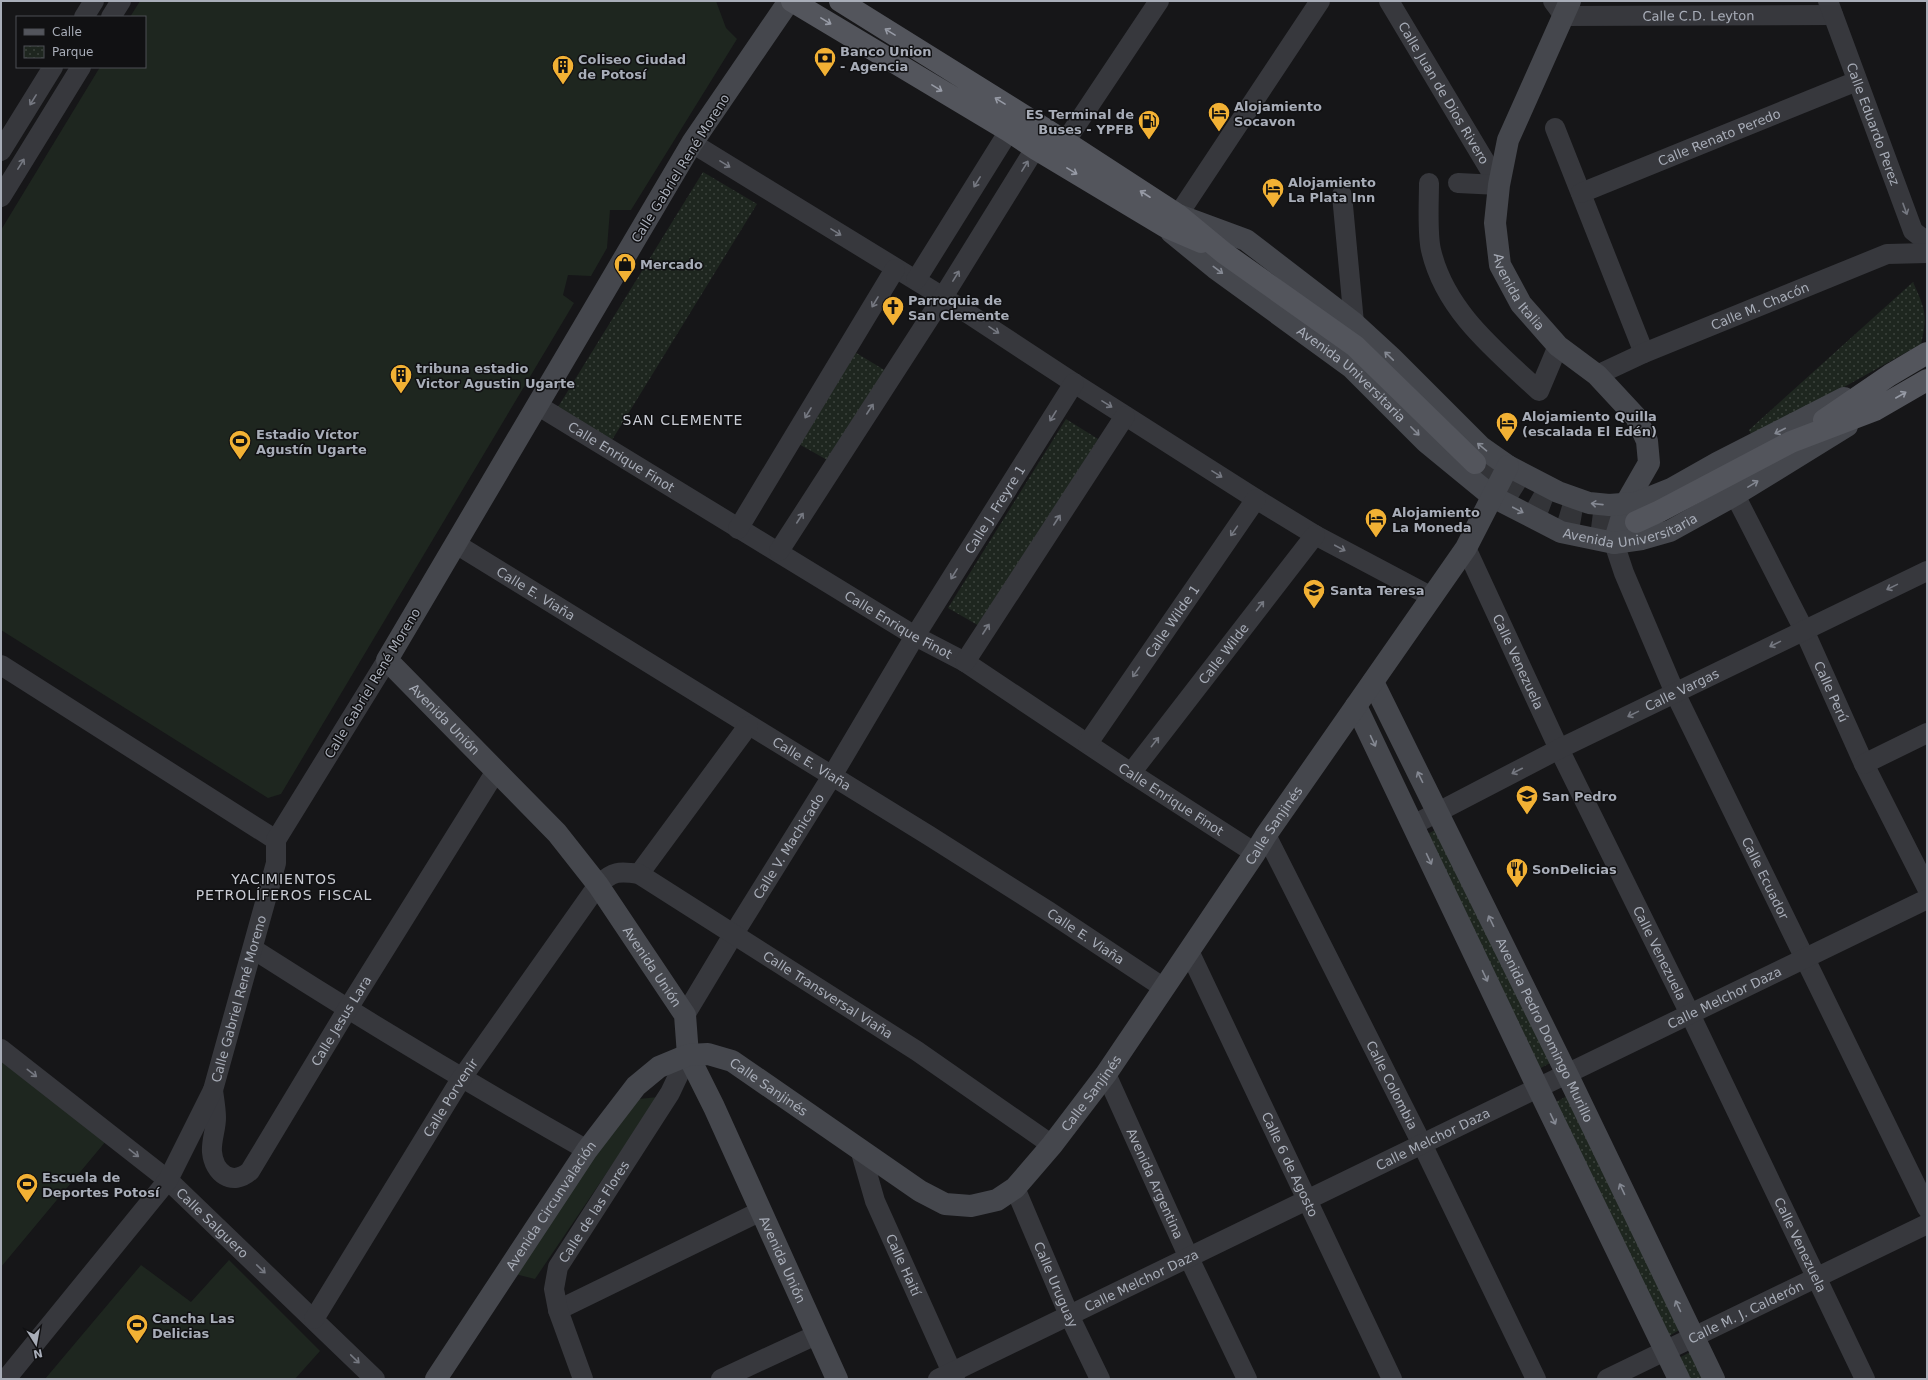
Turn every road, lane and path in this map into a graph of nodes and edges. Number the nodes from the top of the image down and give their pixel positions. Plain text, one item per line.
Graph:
1 (94, 1) edge
2 (121, 1) edge
3 (791, 1) edge
4 (803, 1) edge
5 (840, 1) edge
6 (1159, 1) edge
7 (1320, 1) edge
8 (1389, 1) edge
9 (1562, 6) edge
10 (1830, 8) edge
11 (85, 16) edge
12 (112, 16) edge
13 (52, 68) edge
14 (80, 68) edge
15 (1858, 81) junction
16 (1015, 122) junction
17 (1555, 128) dead end
18 (1047, 130) junction
19 (1066, 142) junction
20 (692, 144) junction
21 (1, 151) edge
22 (1044, 154) junction
23 (1429, 183) dead end
24 (1458, 183) dead end
25 (1499, 185) junction
26 (1581, 193) junction
27 (1342, 195) dead end
28 (1, 197) edge
29 (1172, 221) junction
30 (1927, 242) edge
31 (1927, 253) edge
32 (895, 269) junction
33 (916, 280) junction
34 (943, 297) junction
35 (1354, 323) junction
36 (1558, 346) junction
37 (1644, 353) junction
38 (1927, 353) edge
39 (1596, 375) junction
40 (1890, 375) junction
41 (1927, 380) edge
42 (1074, 384) junction
43 (537, 405) junction
44 (1875, 410) junction
45 (1125, 416) junction
46 (1791, 442) junction
47 (1649, 462) junction
48 (1475, 463) tunnel mouth
49 (1508, 466) junction
50 (1671, 489) junction
51 (1735, 495) junction
52 (1493, 497) junction
53 (1256, 499) junction
54 (1631, 513) junction
55 (738, 529) junction
56 (1315, 535) junction
57 (1614, 543) junction
58 (456, 544) junction
59 (1466, 548) junction
60 (778, 551) junction
61 (1927, 571) edge
62 (1432, 597) junction
63 (1804, 630) junction
64 (915, 636) junction
65 (387, 660) junction
66 (965, 662) junction
67 (1, 665) edge
68 (1373, 682) junction
69 (1675, 693) junction
70 (1356, 706) junction
71 (748, 726) junction
72 (1927, 734) edge
73 (1088, 743) junction
74 (1559, 749) junction
75 (1864, 764) junction
76 (496, 771) junction
77 (1131, 773) junction
78 (832, 776) junction
79 (1437, 812) junction
80 (1413, 825) junction
81 (276, 840) junction
82 (1260, 844) junction
83 (639, 874) junction
84 (598, 885) junction
85 (1927, 888) edge
86 (1927, 899) edge
87 (733, 935) junction
88 (253, 949) junction
89 (1189, 951) junction
90 (1804, 959) junction
91 (1164, 988) junction
92 (347, 1010) junction
93 (1690, 1014) junction
94 (685, 1015) junction
95 (1, 1049) edge
96 (688, 1055) junction
97 (1106, 1074) junction
98 (1567, 1074) junction
99 (461, 1079) junction
100 (1538, 1088) junction
101 (214, 1090) junction
102 (1422, 1144) junction
103 (1052, 1145) junction
104 (860, 1149) junction
105 (587, 1150) junction
106 (168, 1180) junction
107 (1015, 1188) junction
108 (1307, 1200) junction
109 (1927, 1208) edge
110 (761, 1211) junction
111 (1927, 1224) edge
112 (1189, 1258) junction
113 (1816, 1278) junction
114 (558, 1310) junction
115 (1069, 1315) junction
116 (314, 1319) junction
117 (816, 1335) junction
118 (1693, 1338) junction
119 (1666, 1351) junction
120 (948, 1377) edge
121 (6, 1379) edge
122 (376, 1379) edge
123 (436, 1379) edge
124 (583, 1379) edge
125 (721, 1379) edge
126 (837, 1379) edge
127 (1100, 1379) edge
128 (1247, 1379) edge
129 (1392, 1379) edge
130 (1536, 1379) edge
131 (1607, 1379) edge
132 (1680, 1379) edge
133 (1714, 1379) edge
134 (1865, 1379) edge

1 - 11 street
2 - 12 street
3 - 4 main road
3 -> 16 main road, Avenida Universitaria
3 - 20 main road, Calle Gabriel René Moreno
16 -> 5 main road, Avenida Universitaria
6 - 19 street
7 - 29 street
8 - 25 street, Calle Juan de Dios Rivero
9 - 10 street, Calle C.D. Leyton
9 - 25 main road, Avenida Italia
10 - 15 street, Calle Eduardo Perez
13 -> 21 street
28 -> 14 street
15 - 26 street, Calle Renato Peredo
15 -> 30 street, Calle Eduardo Perez
16 - 18 main road, Avenida Universitaria
16 - 22 main road, Avenida Universitaria
16 -> 33 street
17 - 26 street
18 - 19 main road, Avenida Universitaria
18 - 22 street
19 - 22 street
29 -> 19 main road, Avenida Universitaria
20 -> 32 street
20 - 43 main road, Calle Gabriel René Moreno
22 -> 29 main road, Avenida Universitaria
34 -> 22 street
23 - 36 street
24 - 25 street
25 - 36 main road, Avenida Italia
26 - 37 street
27 - 35 street
29 - 35 main road, Avenida Universitaria
29 - 48 main road
29 -> 52 main road, Avenida Universitaria
31 - 37 street, Calle M. Chacón
32 - 33 street
32 -> 55 street
33 - 34 street
34 -> 42 street
60 -> 34 street
49 -> 35 main road, Avenida Universitaria
36 - 39 main road, Avenida Italia
37 - 39 street, Calle M. Chacón
38 - 40 main road, Avenida Universitaria
39 - 47 main road, Avenida Italia
40 - 46 main road
40 -> 50 main road, Avenida Universitaria
44 -> 41 main road, Avenida Universitaria
42 -> 45 street
42 -> 64 street, Calle J. Freyre 1
43 - 55 street, Calle Enrique Finot
43 - 58 main road, Calle Gabriel René Moreno
44 - 46 main road
51 -> 44 main road, Avenida Universitaria
45 -> 53 street
66 -> 45 street
46 - 54 main road
47 - 50 main road, Avenida Italia
47 - 54 main road
49 - 52 main road
54 -> 49 main road, Avenida Universitaria
50 - 54 main road, Avenida Universitaria
51 - 57 main road, Avenida Universitaria
51 - 63 street, Calle Perú
52 -> 57 main road, Avenida Universitaria
52 - 59 main road
53 - 56 street
53 -> 73 street, Calle Wilde 1
54 - 57 main road
55 - 60 street, Calle Enrique Finot
56 -> 62 street
77 -> 56 street, Calle Wilde
57 - 69 street, Calle Ecuador
58 - 65 main road, Calle Gabriel René Moreno
58 - 71 street, Calle E. Viaña
59 - 62 main road
59 - 74 street, Calle Venezuela
60 - 64 street, Calle Enrique Finot
61 -> 63 street, Calle Vargas
62 - 68 main road
63 -> 69 street, Calle Vargas
63 - 75 street, Calle Perú
64 - 66 street, Calle Enrique Finot
64 - 78 street, Calle V. Machicado
65 - 76 main road, Avenida Unión
65 - 81 street, Calle Gabriel René Moreno
66 - 73 street, Calle Enrique Finot
67 - 81 street
68 - 70 main road, Calle Sanjinés
79 -> 68 main road, Avenida Pedro Domingo Murillo
69 -> 74 street, Calle Vargas
69 - 90 street, Calle Ecuador
70 -> 80 main road
70 - 82 main road, Calle Sanjinés
71 - 78 street, Calle E. Viaña
71 - 83 street
72 - 75 street
73 - 77 street, Calle Enrique Finot
74 -> 79 street, Calle Vargas
74 - 93 street, Calle Venezuela
75 - 85 street, Calle Perú
76 - 84 main road, Avenida Unión
76 - 92 street, Calle Jesus Lara
77 - 82 street, Calle Enrique Finot
78 - 87 street, Calle V. Machicado
78 - 91 street, Calle E. Viaña
79 - 80 street, Calle Vargas
98 -> 79 main road, Avenida Pedro Domingo Murillo
80 -> 100 main road
81 - 88 street, Calle Gabriel René Moreno
82 - 89 main road, Calle Sanjinés
82 - 102 street, Calle Colombia
83 - 84 street, Calle Transversal Viaña
83 - 87 street, Calle Transversal Viaña
84 - 94 main road, Avenida Unión
84 - 99 street, Calle Porvenir
86 - 90 street, Calle Melchor Daza
87 - 94 street, Calle V. Machicado
87 - 103 street, Calle Transversal Viaña
88 - 92 street
88 - 101 street, Calle Gabriel René Moreno
89 - 91 main road, Calle Sanjinés
89 - 108 street, Calle 6 de Agosto
90 - 93 street, Calle Melchor Daza
90 - 109 street, Calle Ecuador
91 - 97 main road, Calle Sanjinés
92 - 99 street
92 - 101 street, Calle Jesus Lara
93 - 98 street, Calle Melchor Daza
93 - 113 street, Calle Venezuela
94 - 96 main road, Avenida Unión
95 -> 106 street, Calle Salguero
96 - 104 main road, Calle Sanjinés
96 - 105 main road, Avenida Circunvalación
96 - 110 main road, Avenida Unión
96 - 114 street, Calle de las Flores
97 - 103 main road, Calle Sanjinés
97 - 112 street, Avenida Argentina
98 - 100 street, Calle Melchor Daza
118 -> 98 main road, Avenida Pedro Domingo Murillo
99 - 105 street
99 - 116 street, Calle Porvenir
100 - 102 street, Calle Melchor Daza
100 -> 119 main road
101 - 106 street, Calle Gabriel René Moreno
102 - 108 street, Calle Melchor Daza
102 - 130 street, Calle Colombia
103 - 107 main road, Calle Sanjinés
104 - 107 main road, Calle Sanjinés
104 - 120 street, Calle Haití
105 - 123 main road, Avenida Circunvalación
106 -> 116 street, Calle Salguero
106 - 121 street, Calle Gabriel René Moreno
107 - 115 street, Calle Uruguay
108 - 112 street, Calle Melchor Daza
108 - 129 street, Calle 6 de Agosto
110 - 114 street
110 - 117 main road, Avenida Unión
111 - 113 street, Calle M. J. Calderón
112 - 115 street, Calle Melchor Daza
112 - 128 street, Avenida Argentina
113 - 118 street, Calle M. J. Calderón
113 - 134 street, Calle Venezuela
114 - 124 street, Calle de las Flores
115 - 120 street, Calle Melchor Daza
115 - 127 street, Calle Uruguay
116 -> 122 street, Calle Salguero
117 - 125 street
117 - 126 main road, Avenida Unión
118 - 119 street, Calle M. J. Calderón
118 - 133 main road, Avenida Pedro Domingo Murillo
119 - 131 street, Calle M. J. Calderón
119 - 132 main road

